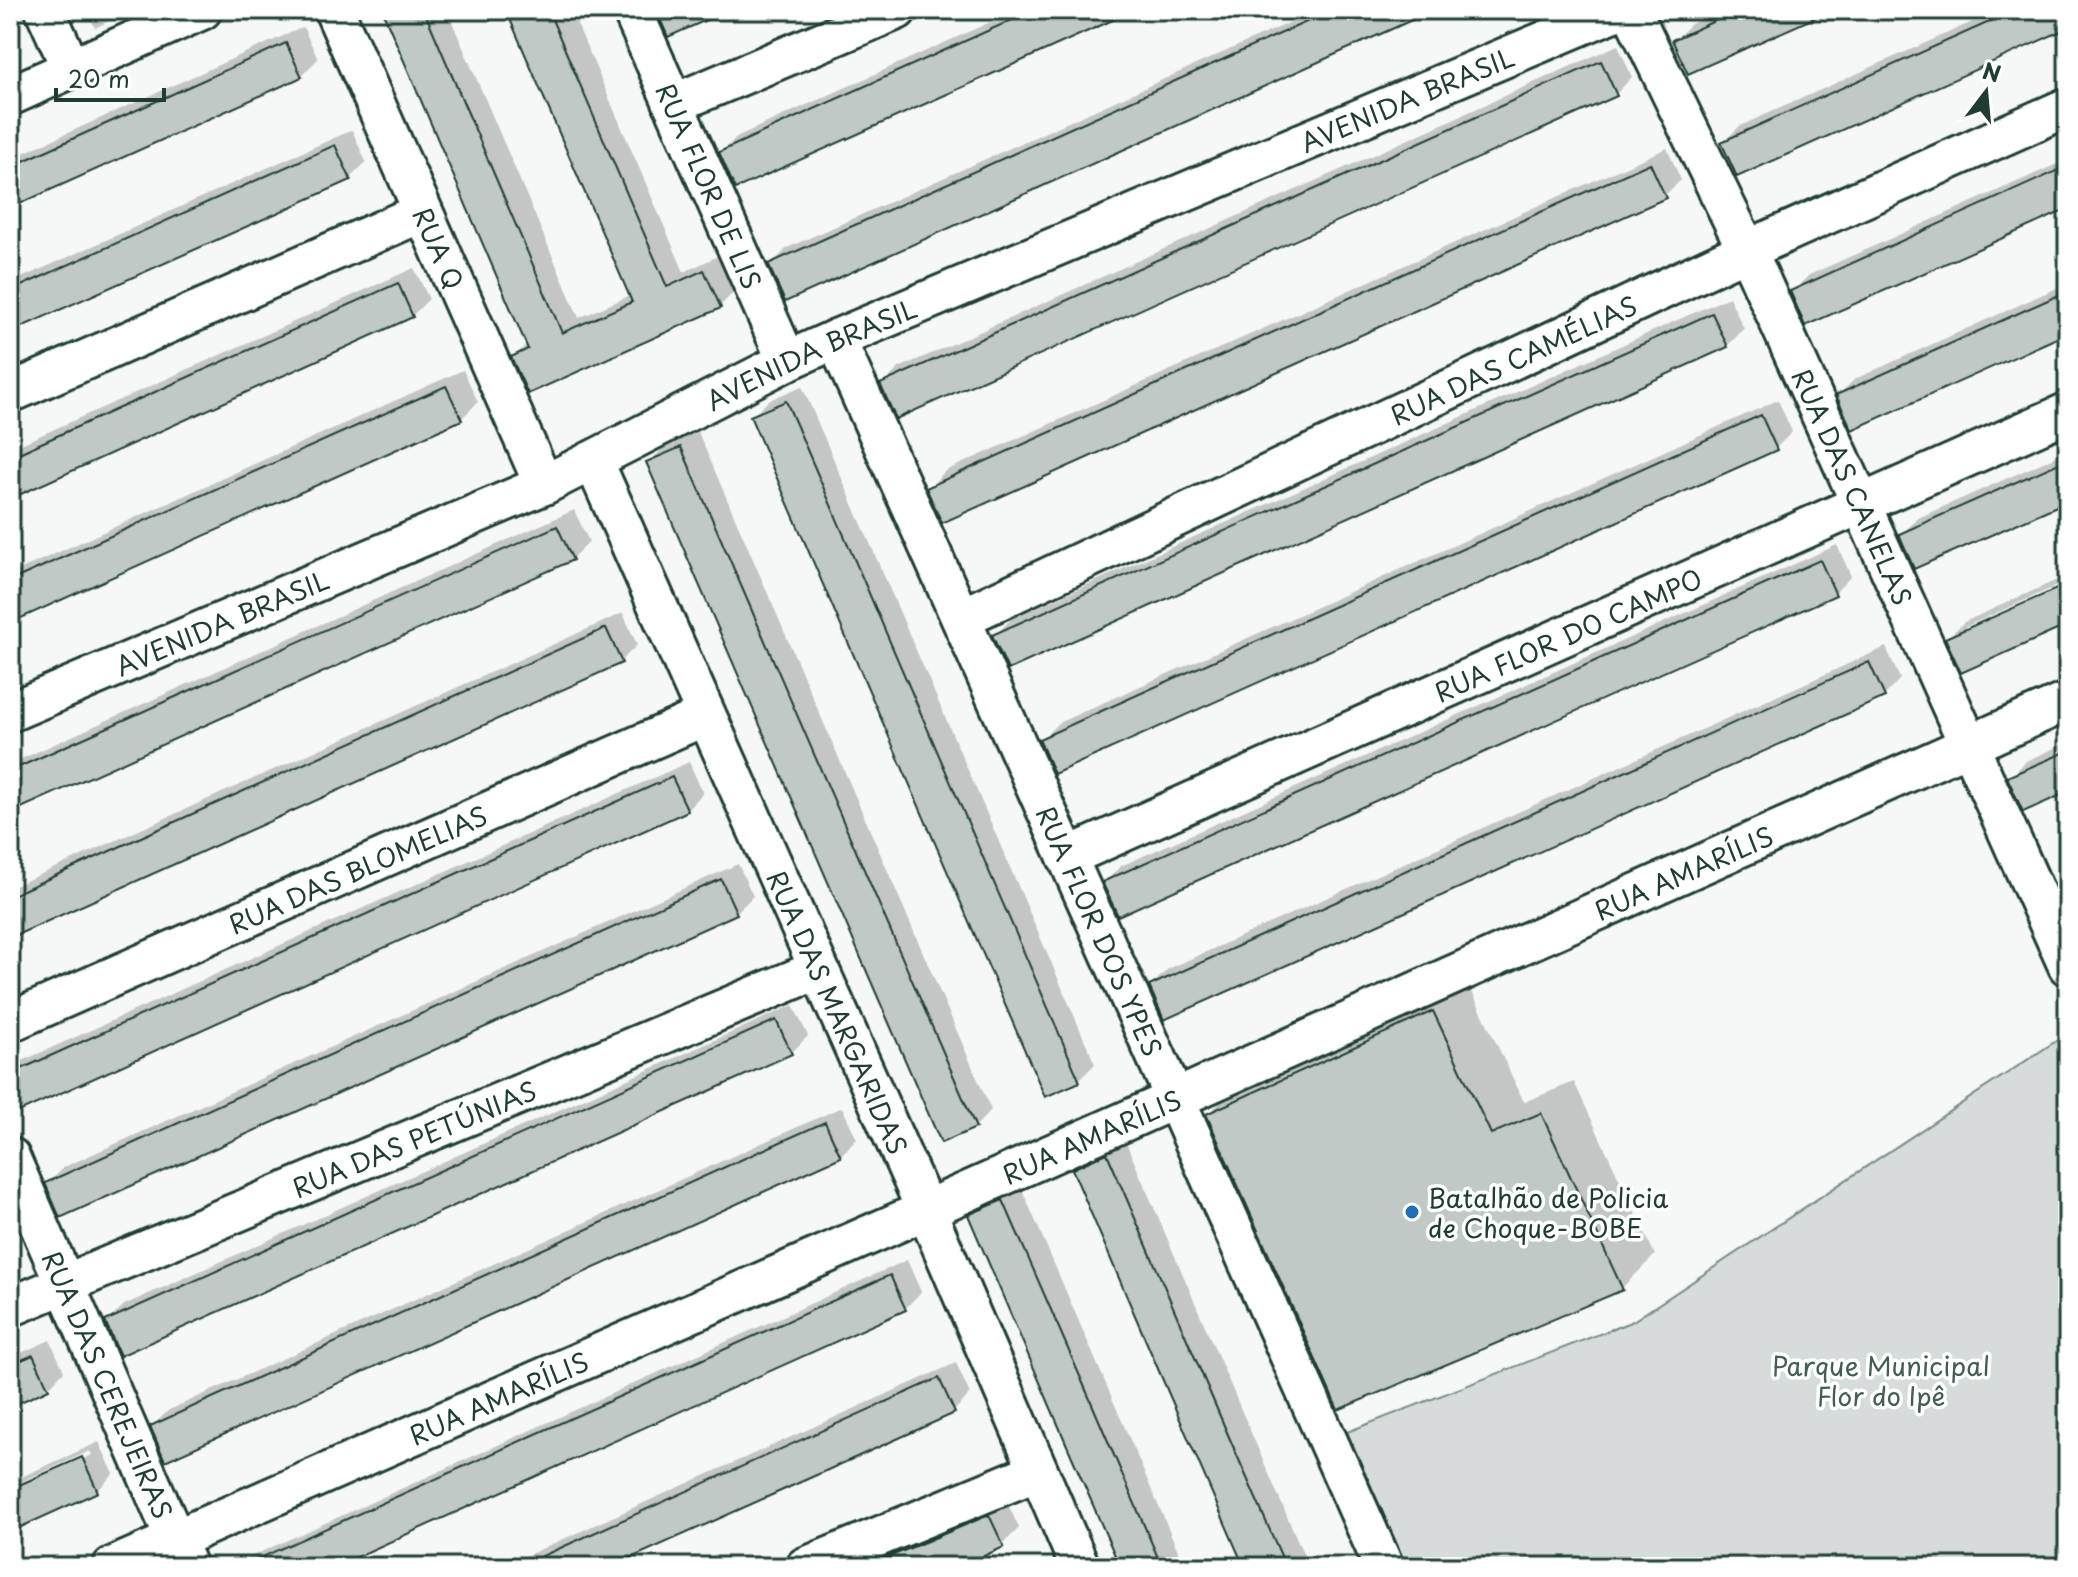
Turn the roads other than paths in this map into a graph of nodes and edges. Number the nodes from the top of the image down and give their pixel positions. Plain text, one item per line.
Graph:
1 (45, 10) edge
2 (202, 10) edge
3 (334, 10) edge
4 (632, 10) edge
5 (897, 10) edge
6 (1618, 10) edge
7 (1631, 10) edge
8 (71, 68) junction
9 (10, 96) edge
10 (673, 104) junction
11 (2068, 107) edge
12 (423, 212) junction
13 (1747, 250) junction
14 (836, 339) junction
15 (787, 361) junction
16 (10, 393) edge
17 (2068, 412) edge
18 (593, 460) junction
19 (544, 485) junction
20 (1861, 505) junction
21 (961, 618) junction
22 (2068, 701) edge
23 (10, 712) edge
24 (705, 716) junction
25 (1969, 746) junction
26 (1067, 857) junction
27 (2068, 966) edge
28 (817, 970) junction
29 (10, 1022) edge
30 (1175, 1098) junction
31 (10, 1157) edge
32 (926, 1210) junction
33 (66, 1282) junction
34 (10, 1307) edge
35 (1038, 1471) junction
36 (181, 1554) edge
37 (112, 1567) edge
38 (805, 1567) edge
39 (1080, 1567) edge
40 (1384, 1567) edge

1 - 8 street
2 - 8 street
3 - 12 street, RUA Q
4 - 10 street, RUA FLOR DE LIS
5 - 10 street
6 - 14 street, AVENIDA BRASIL
7 - 13 street, RUA DAS CANELAS
8 - 9 street
10 - 15 street, RUA FLOR DE LIS
11 - 13 street, RUA DAS CAMÉLIAS
12 - 16 street
12 - 19 street, RUA Q
13 - 20 street, RUA DAS CANELAS
13 - 21 street, RUA DAS CAMÉLIAS
14 - 15 street, AVENIDA BRASIL
14 - 21 street, RUA FLOR DOS YPES
15 - 18 street, AVENIDA BRASIL
17 - 20 street, RUA FLOR DO CAMPO
18 - 19 street, AVENIDA BRASIL
18 - 24 street, RUA DAS MARGARIDAS
19 - 23 street, AVENIDA BRASIL
20 - 25 street, RUA DAS CANELAS
20 - 26 street, RUA FLOR DO CAMPO
21 - 26 street, RUA FLOR DOS YPES
22 - 25 street, RUA AMARÍLIS
24 - 28 street, RUA DAS MARGARIDAS
24 - 29 street, RUA DAS BLOMELIAS
25 - 27 street, RUA DAS CANELAS
25 - 30 street, RUA AMARÍLIS
26 - 30 street, RUA FLOR DOS YPES
28 - 32 street, RUA DAS MARGARIDAS
28 - 33 street, RUA DAS PETÚNIAS
30 - 32 street, RUA AMARÍLIS
30 - 40 street, RUA FLOR DOS YPES
31 - 33 street, RUA DAS CEREJEIRAS
32 - 35 street, RUA DAS MARGARIDAS
32 - 36 street, RUA AMARÍLIS
33 - 34 street, RUA DAS PETÚNIAS
33 - 36 street, RUA DAS CEREJEIRAS
35 - 38 street
35 - 39 street, RUA DAS MARGARIDAS
36 - 37 street, RUA AMARÍLIS

